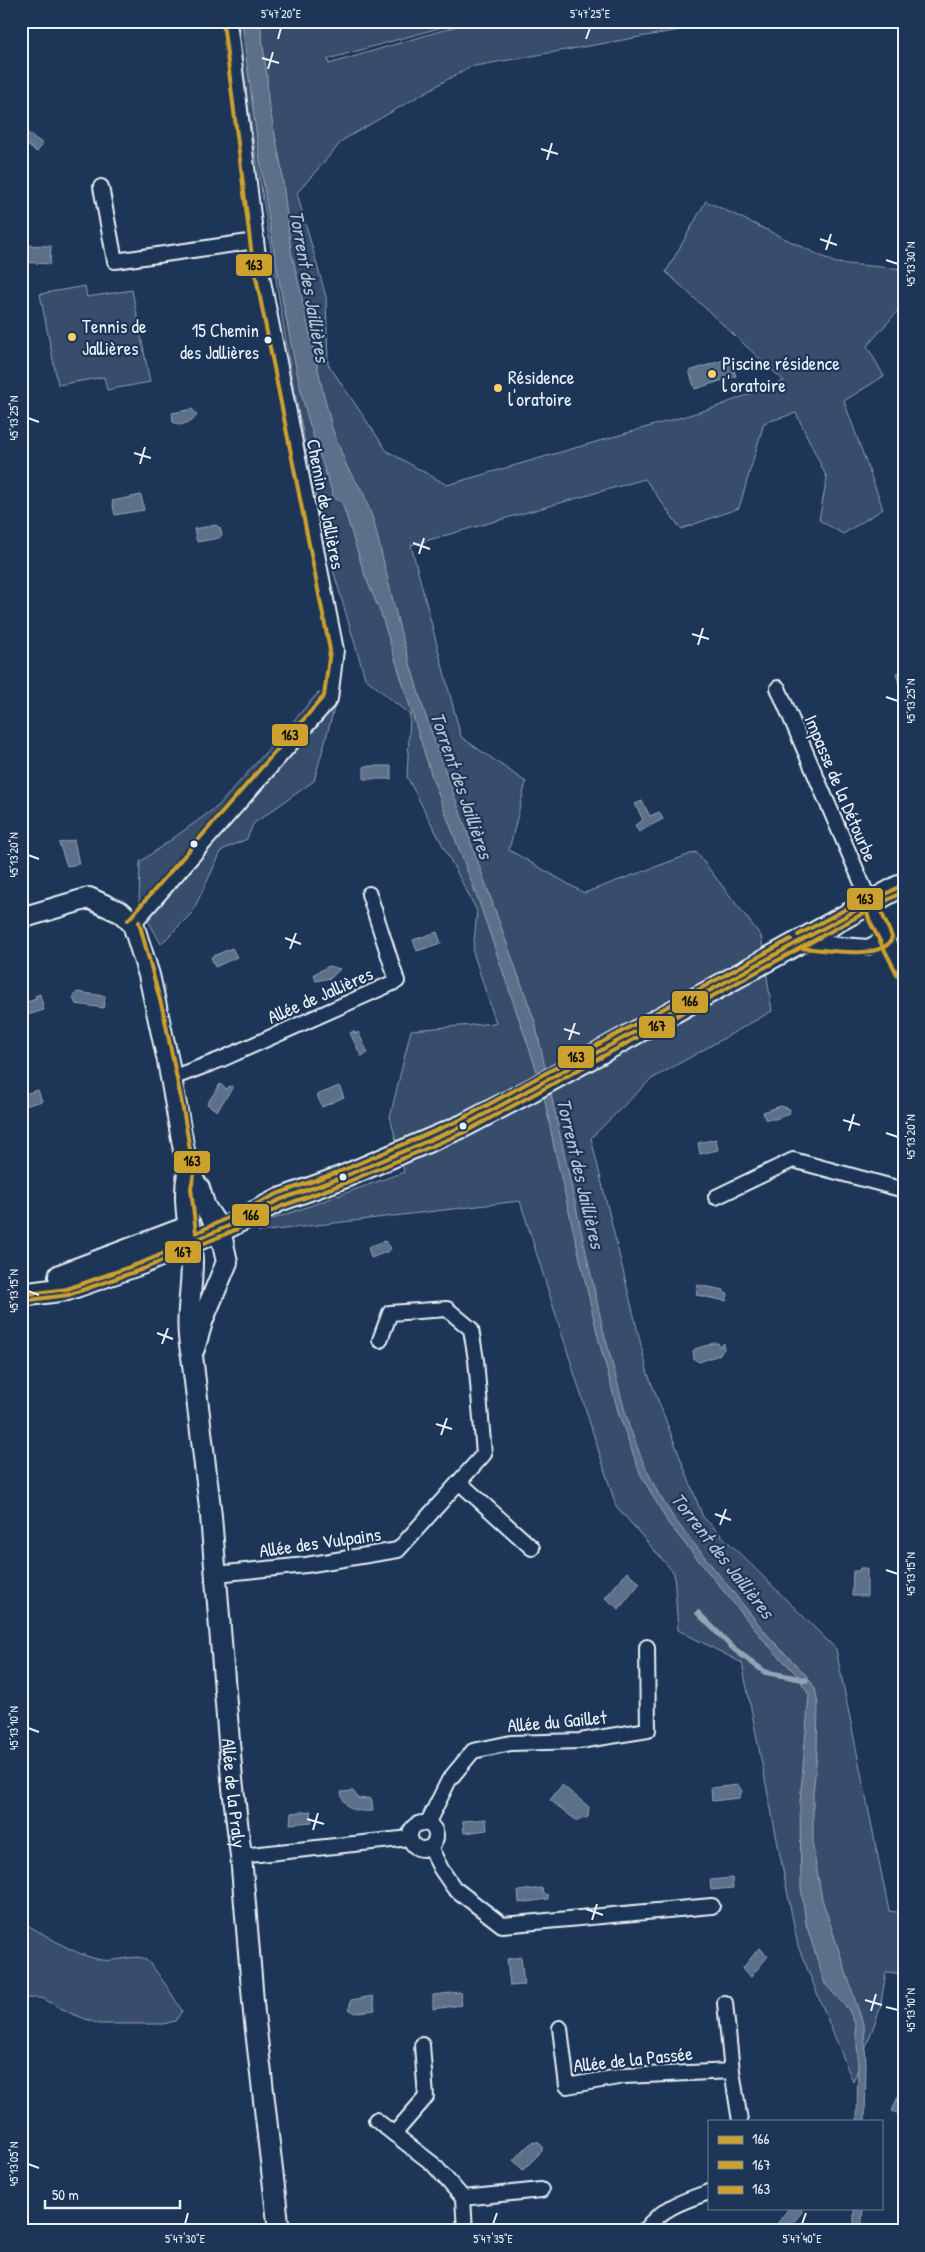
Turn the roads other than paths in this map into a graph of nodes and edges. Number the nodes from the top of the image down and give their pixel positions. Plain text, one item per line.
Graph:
1 (229, 21) edge
2 (101, 187) dead end
3 (256, 241) junction
4 (778, 688) dead end
5 (904, 884) edge
6 (368, 894) dead end
7 (870, 902) junction
8 (21, 918) edge
9 (133, 924) junction
10 (886, 938) junction
11 (797, 941) junction
12 (904, 973) edge
13 (172, 1078) junction
14 (188, 1174) junction
15 (904, 1190) edge
16 (716, 1197) dead end
17 (216, 1224) junction
18 (190, 1235) junction
19 (190, 1288) junction
20 (216, 1289) junction
21 (21, 1294) edge
22 (380, 1340) dead end
23 (192, 1356) junction
24 (459, 1482) junction
25 (532, 1548) dead end
26 (216, 1574) junction
27 (647, 1647) dead end
28 (427, 1824) junction
29 (410, 1838) junction
30 (430, 1847) junction
31 (241, 1856) junction
32 (712, 1906) dead end
33 (724, 2003) dead end
34 (560, 2028) dead end
35 (422, 2044) dead end
36 (732, 2071) junction
37 (376, 2120) dead end
38 (740, 2120) edge
39 (394, 2134) junction
40 (542, 2190) dead end
41 (708, 2192) edge
42 (464, 2198) junction
43 (279, 2231) edge
44 (464, 2231) edge
45 (644, 2231) edge

1 - 3 street, Chemin de Jallières
2 - 3 street
3 - 9 street, Chemin de Jallières
4 - 7 street, Impasse de la Détourbe
5 - 7 main road
6 - 13 street, Allée de Jallières
7 - 10 street, Impasse de la Détourbe
7 - 11 main road
8 - 9 street
9 - 13 street
10 - 11 street
10 - 12 street, Impasse de la Détourbe
11 - 17 main road
13 - 14 street
14 - 17 street, Allée de la Praly
14 - 18 street, Allée de la Praly
15 - 16 street
17 - 18 main road
17 - 20 street, Allée de la Praly
18 - 19 street, Allée de la Praly
18 - 21 main road
19 - 20 street
19 - 23 street, Allée de la Praly
20 - 23 street, Allée de la Praly
22 - 24 street, Allée des Vulpains
23 - 26 street, Allée de la Praly
24 - 25 street
24 - 26 street, Allée des Vulpains
26 - 31 street, Allée de la Praly
27 - 28 street, Allée du Gaillet
28 - 29 street, Allée du Gaillet
28 - 30 street
29 - 30 street
29 - 31 street
30 - 32 street
31 - 43 street, Allée de la Praly
33 - 36 street
34 - 36 street, Allée de la Passée
35 - 39 street
36 - 38 street
37 - 39 street
39 - 42 street
40 - 42 street
41 - 45 street
42 - 44 street

